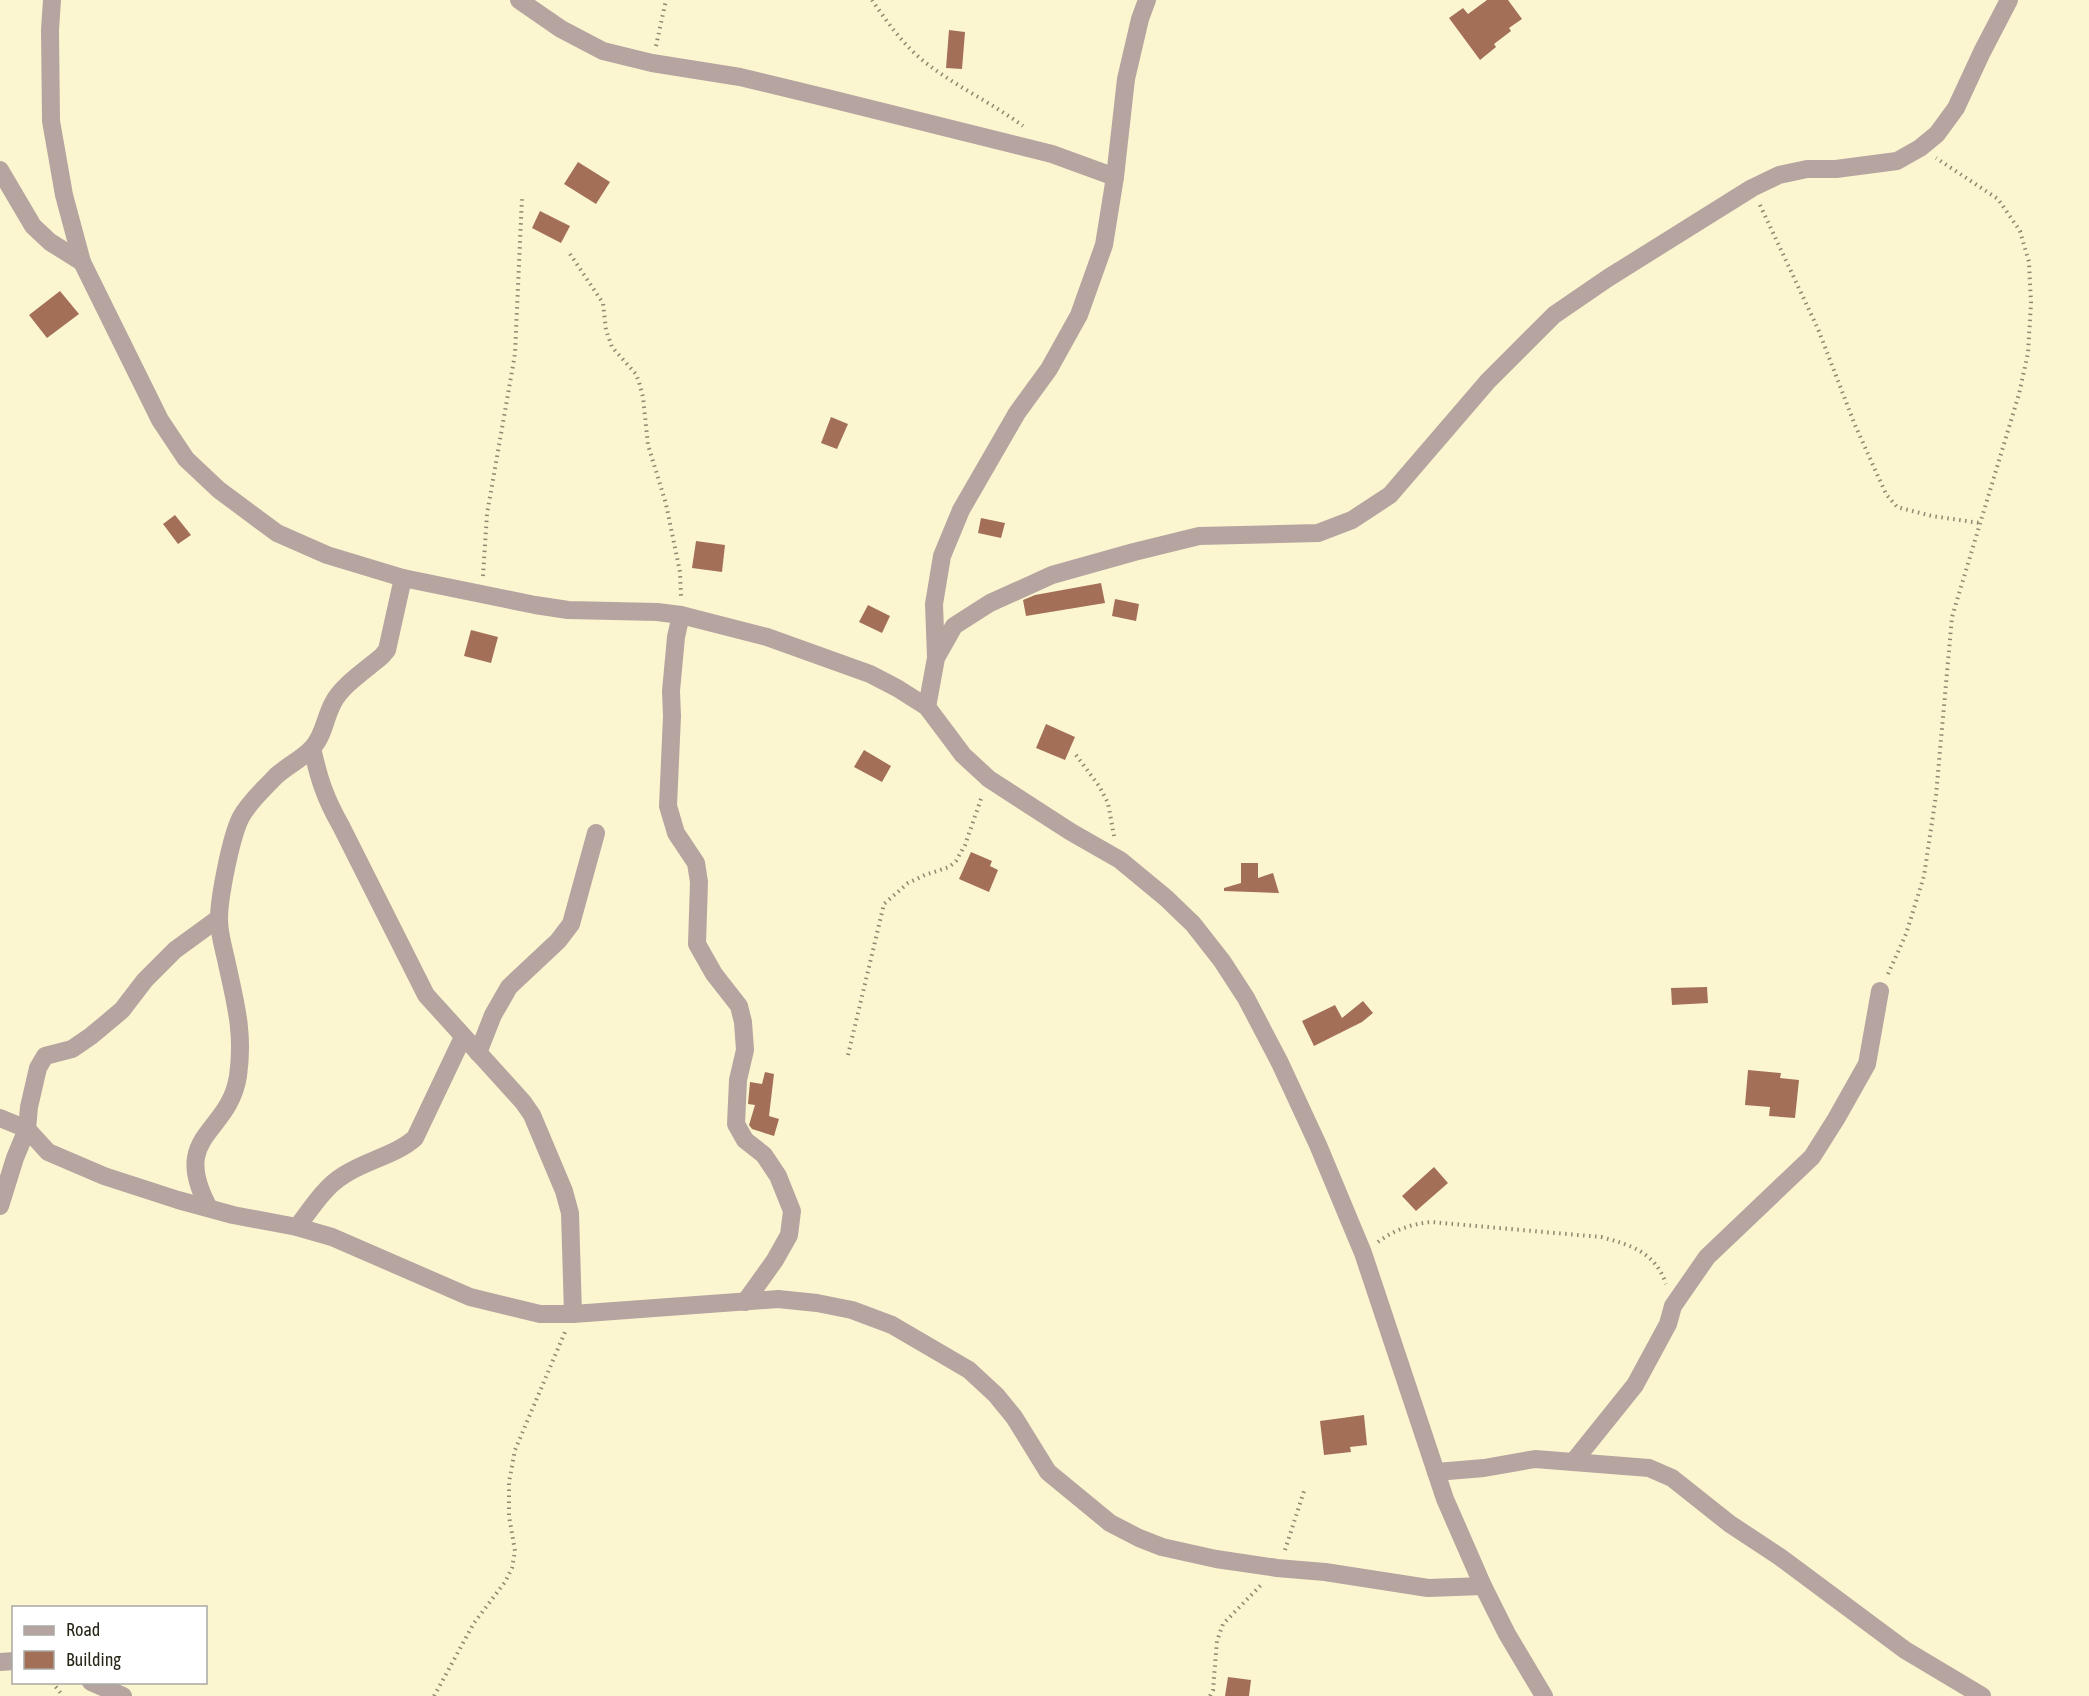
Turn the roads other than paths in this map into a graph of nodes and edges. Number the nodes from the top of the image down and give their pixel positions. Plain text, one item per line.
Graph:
1 (52, 0) edge
2 (519, 0) edge
3 (1147, 0) edge
4 (2009, 0) edge
5 (0, 170) edge
6 (1115, 177) junction
7 (82, 262) junction
8 (404, 578) junction
9 (681, 615) junction
10 (936, 658) junction
11 (927, 707) junction
12 (312, 748) junction
13 (596, 833) dead end
14 (219, 918) junction
15 (1880, 991) road end
16 (463, 1037) junction
17 (478, 1053) junction
18 (0, 1118) edge
19 (27, 1129) junction
20 (0, 1206) edge
21 (209, 1208) junction
22 (297, 1227) junction
23 (745, 1302) junction
24 (573, 1314) junction
25 (1574, 1461) junction
26 (1436, 1472) junction
27 (1483, 1586) junction
28 (93, 1684) edge
29 (123, 1696) edge
30 (1544, 1696) edge
31 (1982, 1696) edge

1 - 7 street
2 - 6 street
3 - 6 street
4 - 10 street
5 - 7 street
6 - 10 street
7 - 8 street
8 - 9 street
8 - 12 street
9 - 11 street
9 - 23 street
10 - 11 street
11 - 26 street
12 - 14 street
12 - 16 street
13 - 17 street
14 - 19 street
14 - 21 street
15 - 25 street
16 - 17 street
16 - 22 street
17 - 24 street
18 - 19 street
19 - 20 street
19 - 21 street
21 - 22 street
22 - 24 street
23 - 24 street
23 - 27 street
25 - 26 street
25 - 31 street
26 - 27 street
27 - 30 street
28 - 29 street

